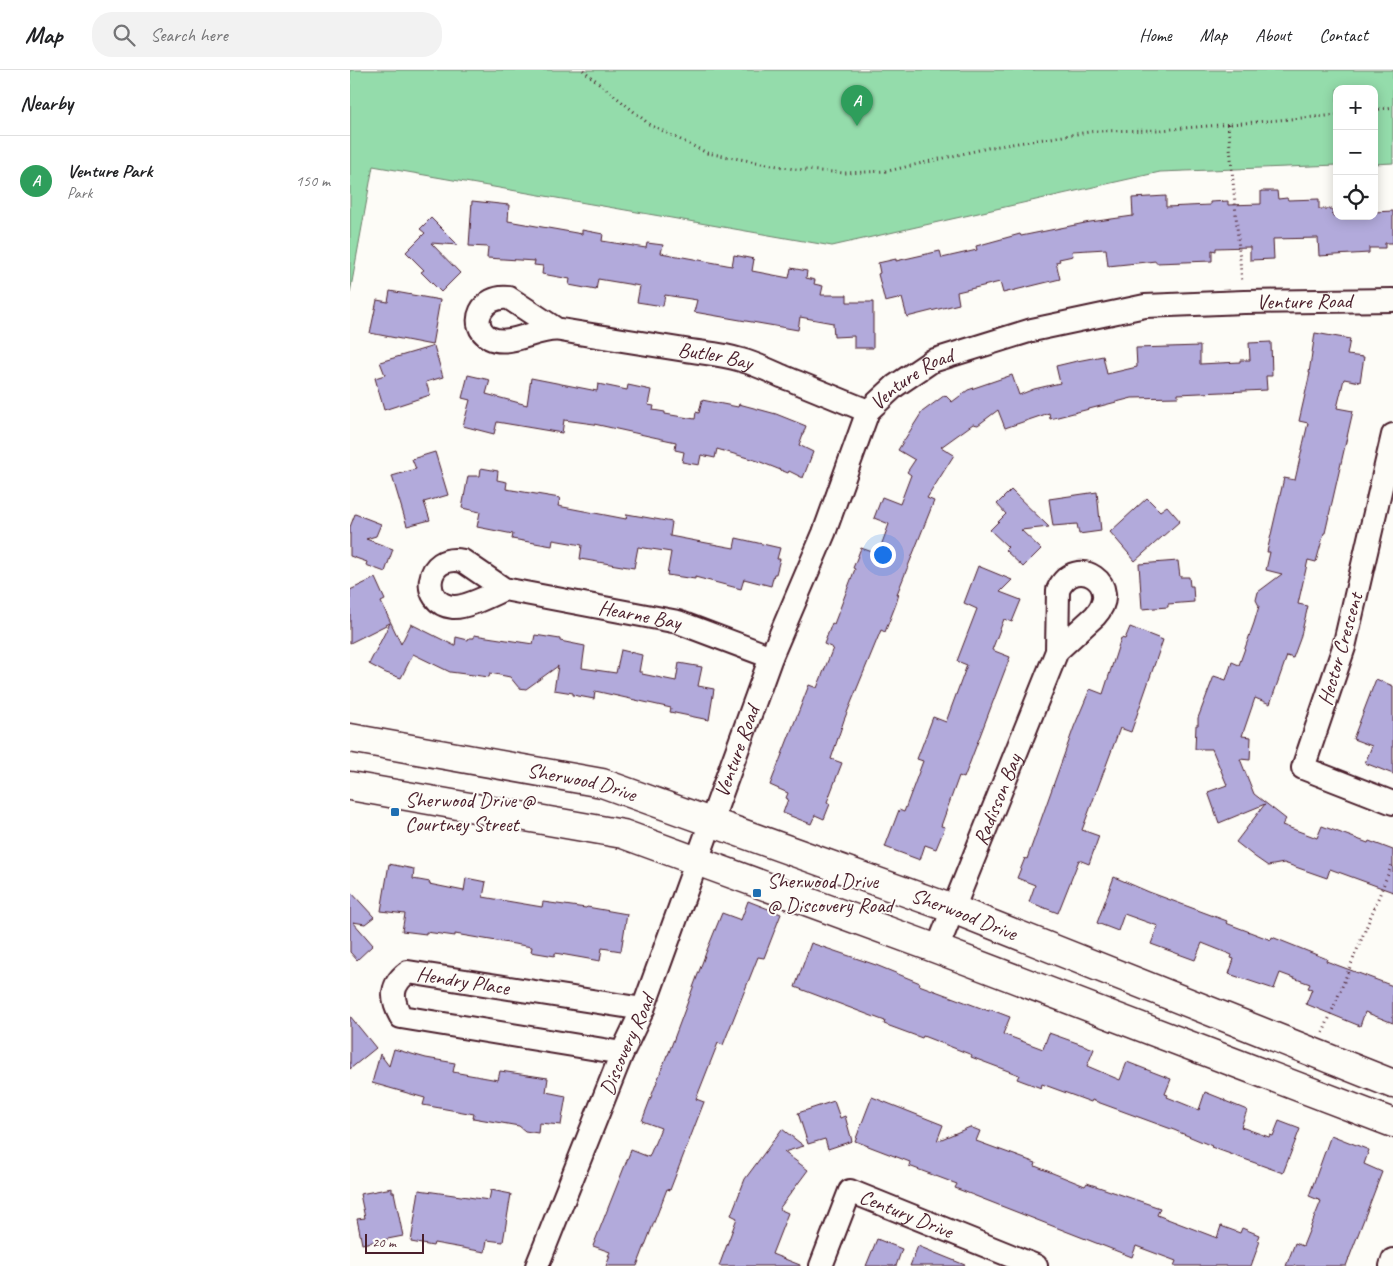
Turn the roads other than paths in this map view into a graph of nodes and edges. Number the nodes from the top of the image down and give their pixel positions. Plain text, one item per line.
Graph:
1 (1393, 300) edge
2 (556, 329) dead end
3 (868, 411) junction
4 (1393, 435) edge
5 (504, 589) dead end
6 (1057, 651) dead end
7 (771, 657) junction
8 (350, 738) edge
9 (350, 786) edge
10 (1393, 803) edge
11 (711, 822) junction
12 (698, 860) junction
13 (953, 909) junction
14 (937, 949) junction
15 (643, 1009) junction
16 (622, 1053) junction
17 (1393, 1084) edge
18 (1393, 1123) edge
19 (1393, 1260) edge
20 (537, 1266) edge
21 (821, 1266) edge
22 (1036, 1266) edge
23 (1391, 1266) edge

1 - 3 street, Venture Road
2 - 3 street, Butler Bay
3 - 7 street, Venture Road
4 - 10 street, Hector Crescent
5 - 7 street, Hearne Bay
6 - 13 street, Radisson Bay
7 - 11 street, Venture Road
8 - 11 street, Sherwood Drive
9 - 12 street, Sherwood Drive
11 - 12 street, Discovery Road
11 - 13 street, Sherwood Drive
12 - 14 street, Sherwood Drive
12 - 15 street, Discovery Road
13 - 14 street, Radisson Bay
13 - 17 street, Sherwood Drive
14 - 18 street, Sherwood Drive
15 - 16 street, Discovery Road
15 - 16 street, Hendry Place
16 - 20 street, Discovery Road
19 - 23 street
21 - 22 street, Century Drive

